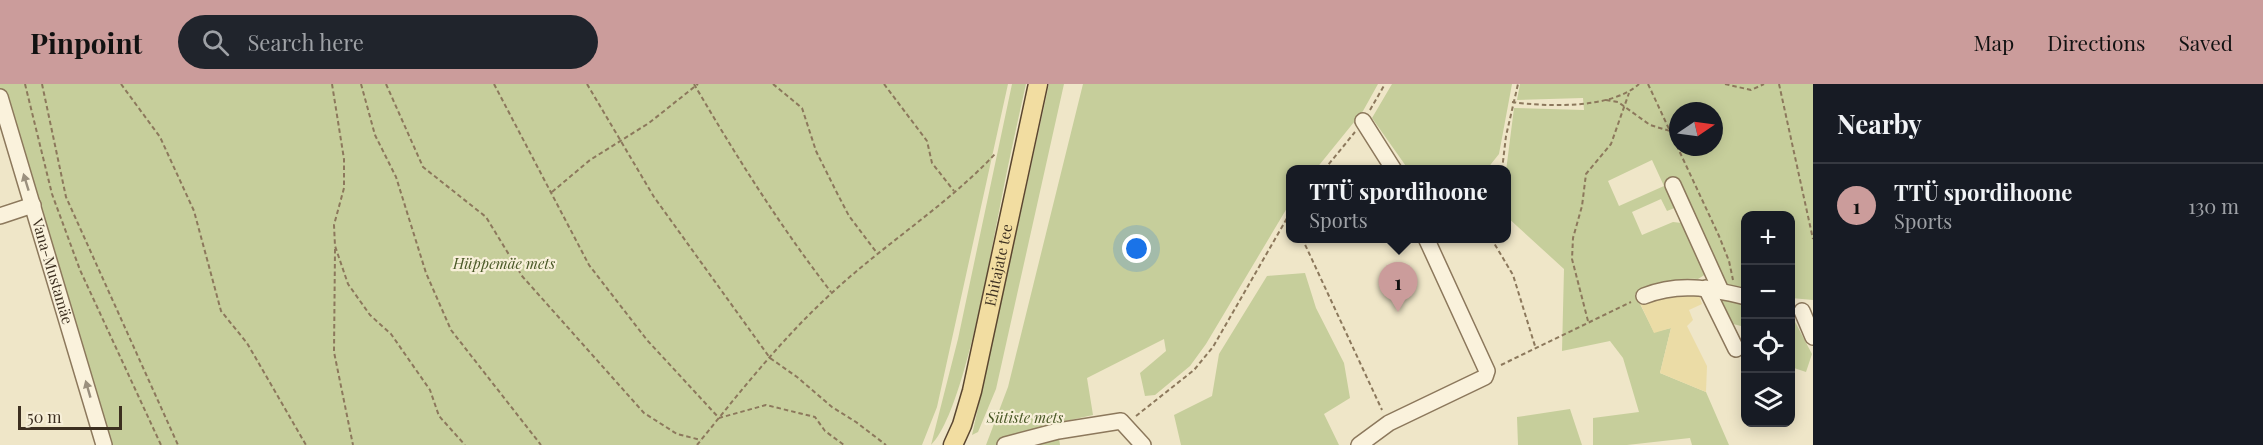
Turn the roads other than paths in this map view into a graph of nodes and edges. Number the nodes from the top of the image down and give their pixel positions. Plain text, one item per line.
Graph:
1 (1038, 84) edge
2 (0, 97) edge
3 (1363, 122) road end
4 (1391, 165) edge
5 (1673, 185) dead end
6 (33, 205) junction
7 (0, 216) edge
8 (1428, 243) edge
9 (1727, 293) edge
10 (1644, 296) road end
11 (1802, 310) edge
12 (1813, 337) edge
13 (1736, 350) dead end
14 (104, 445) edge
15 (953, 445) edge
16 (1005, 445) edge
17 (1143, 445) edge
18 (1359, 445) edge

1 - 15 main road, Ehitajate tee
6 -> 2 street, Vana-Mustamäe
3 - 4 street
5 - 9 street
6 - 7 street
14 -> 6 street, Vana-Mustamäe
8 - 18 street
9 - 10 street
9 - 13 street
11 - 12 street
16 - 17 street

